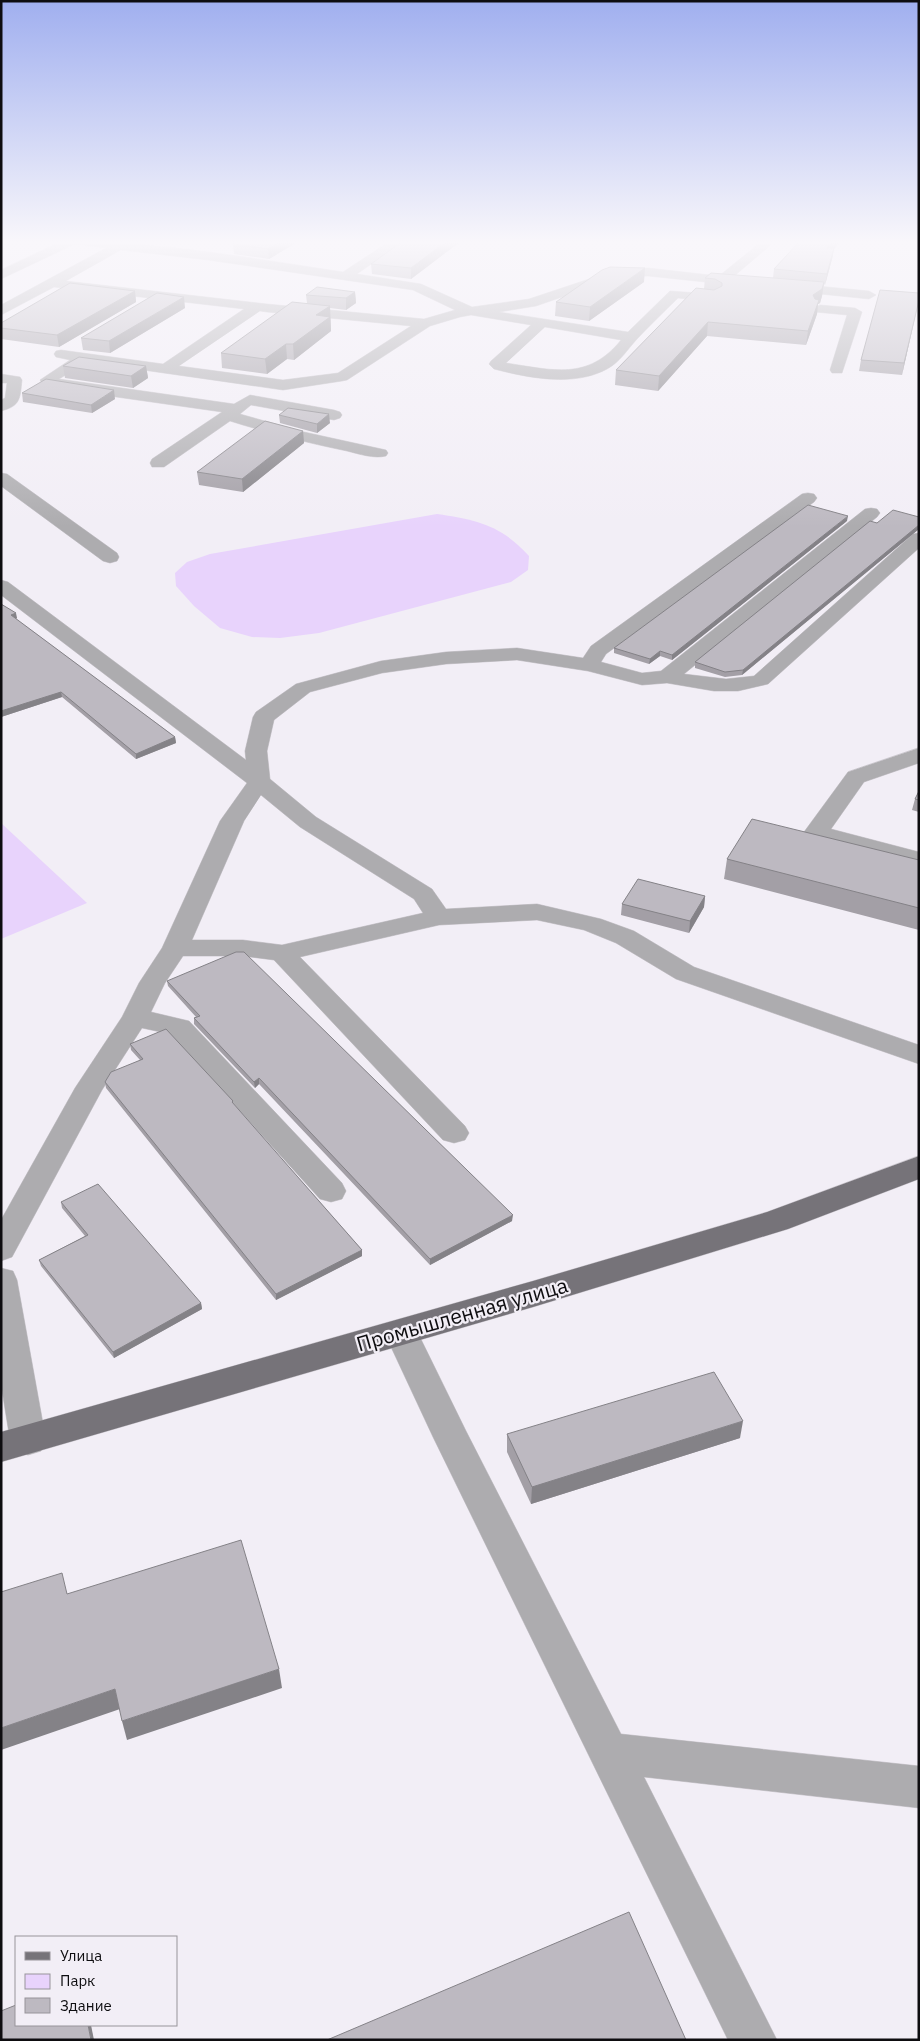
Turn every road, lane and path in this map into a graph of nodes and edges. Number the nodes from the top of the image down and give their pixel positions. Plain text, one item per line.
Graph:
1 (214, 336) edge
2 (406, 336) edge
3 (527, 336) edge
4 (626, 336) edge
5 (847, 336) edge
6 (631, 337) joint
7 (78, 344) edge
8 (61, 354) junction
9 (86, 358) junction
10 (48, 362) dead end
11 (165, 369) junction
12 (837, 370) dead end
13 (1, 378) edge
14 (274, 384) junction
15 (1, 406) edge
16 (238, 408) junction
17 (334, 415) dead end
18 (380, 453) dead end
19 (158, 463) dead end
20 (1, 478) edge
21 (808, 498) dead end
22 (871, 513) dead end
23 (919, 538) edge
24 (110, 557) dead end
25 (1, 586) edge
26 (589, 665) junction
27 (667, 677) junction
28 (919, 755) edge
29 (260, 781) junction
30 (919, 859) edge
31 (439, 917) junction
32 (175, 948) junction
33 (282, 953) junction
34 (135, 1018) junction
35 (919, 1055) edge
36 (454, 1132) dead end
37 (919, 1167) edge
38 (331, 1191) dead end
39 (1, 1249) edge
40 (1, 1280) edge
41 (401, 1332) junction
42 (14, 1443) edge
43 (610, 1753) junction
44 (919, 1787) edge
45 (753, 2040) edge

1 - 11 lane
2 - 14 lane
3 - 6 lane
4 - 6 lane
5 - 12 lane
7 - 8 lane
8 - 9 lane
8 - 10 lane
9 - 11 lane
9 - 16 lane
11 - 14 lane
13 - 15 lane
14 - 16 lane
16 - 17 lane
16 - 18 lane
16 - 19 lane
20 - 24 lane
21 - 26 lane
22 - 27 lane
23 - 27 lane
25 - 29 lane
26 - 27 lane
26 - 29 lane
28 - 30 lane
29 - 31 lane
29 - 32 lane
31 - 33 lane
31 - 35 lane
32 - 33 lane
32 - 34 lane
33 - 36 lane
34 - 38 lane
34 - 39 lane
37 - 41 main road, Промышленная улица
40 - 42 lane
41 - 42 main road, Промышленная улица
41 - 43 lane
43 - 44 lane
43 - 45 lane

